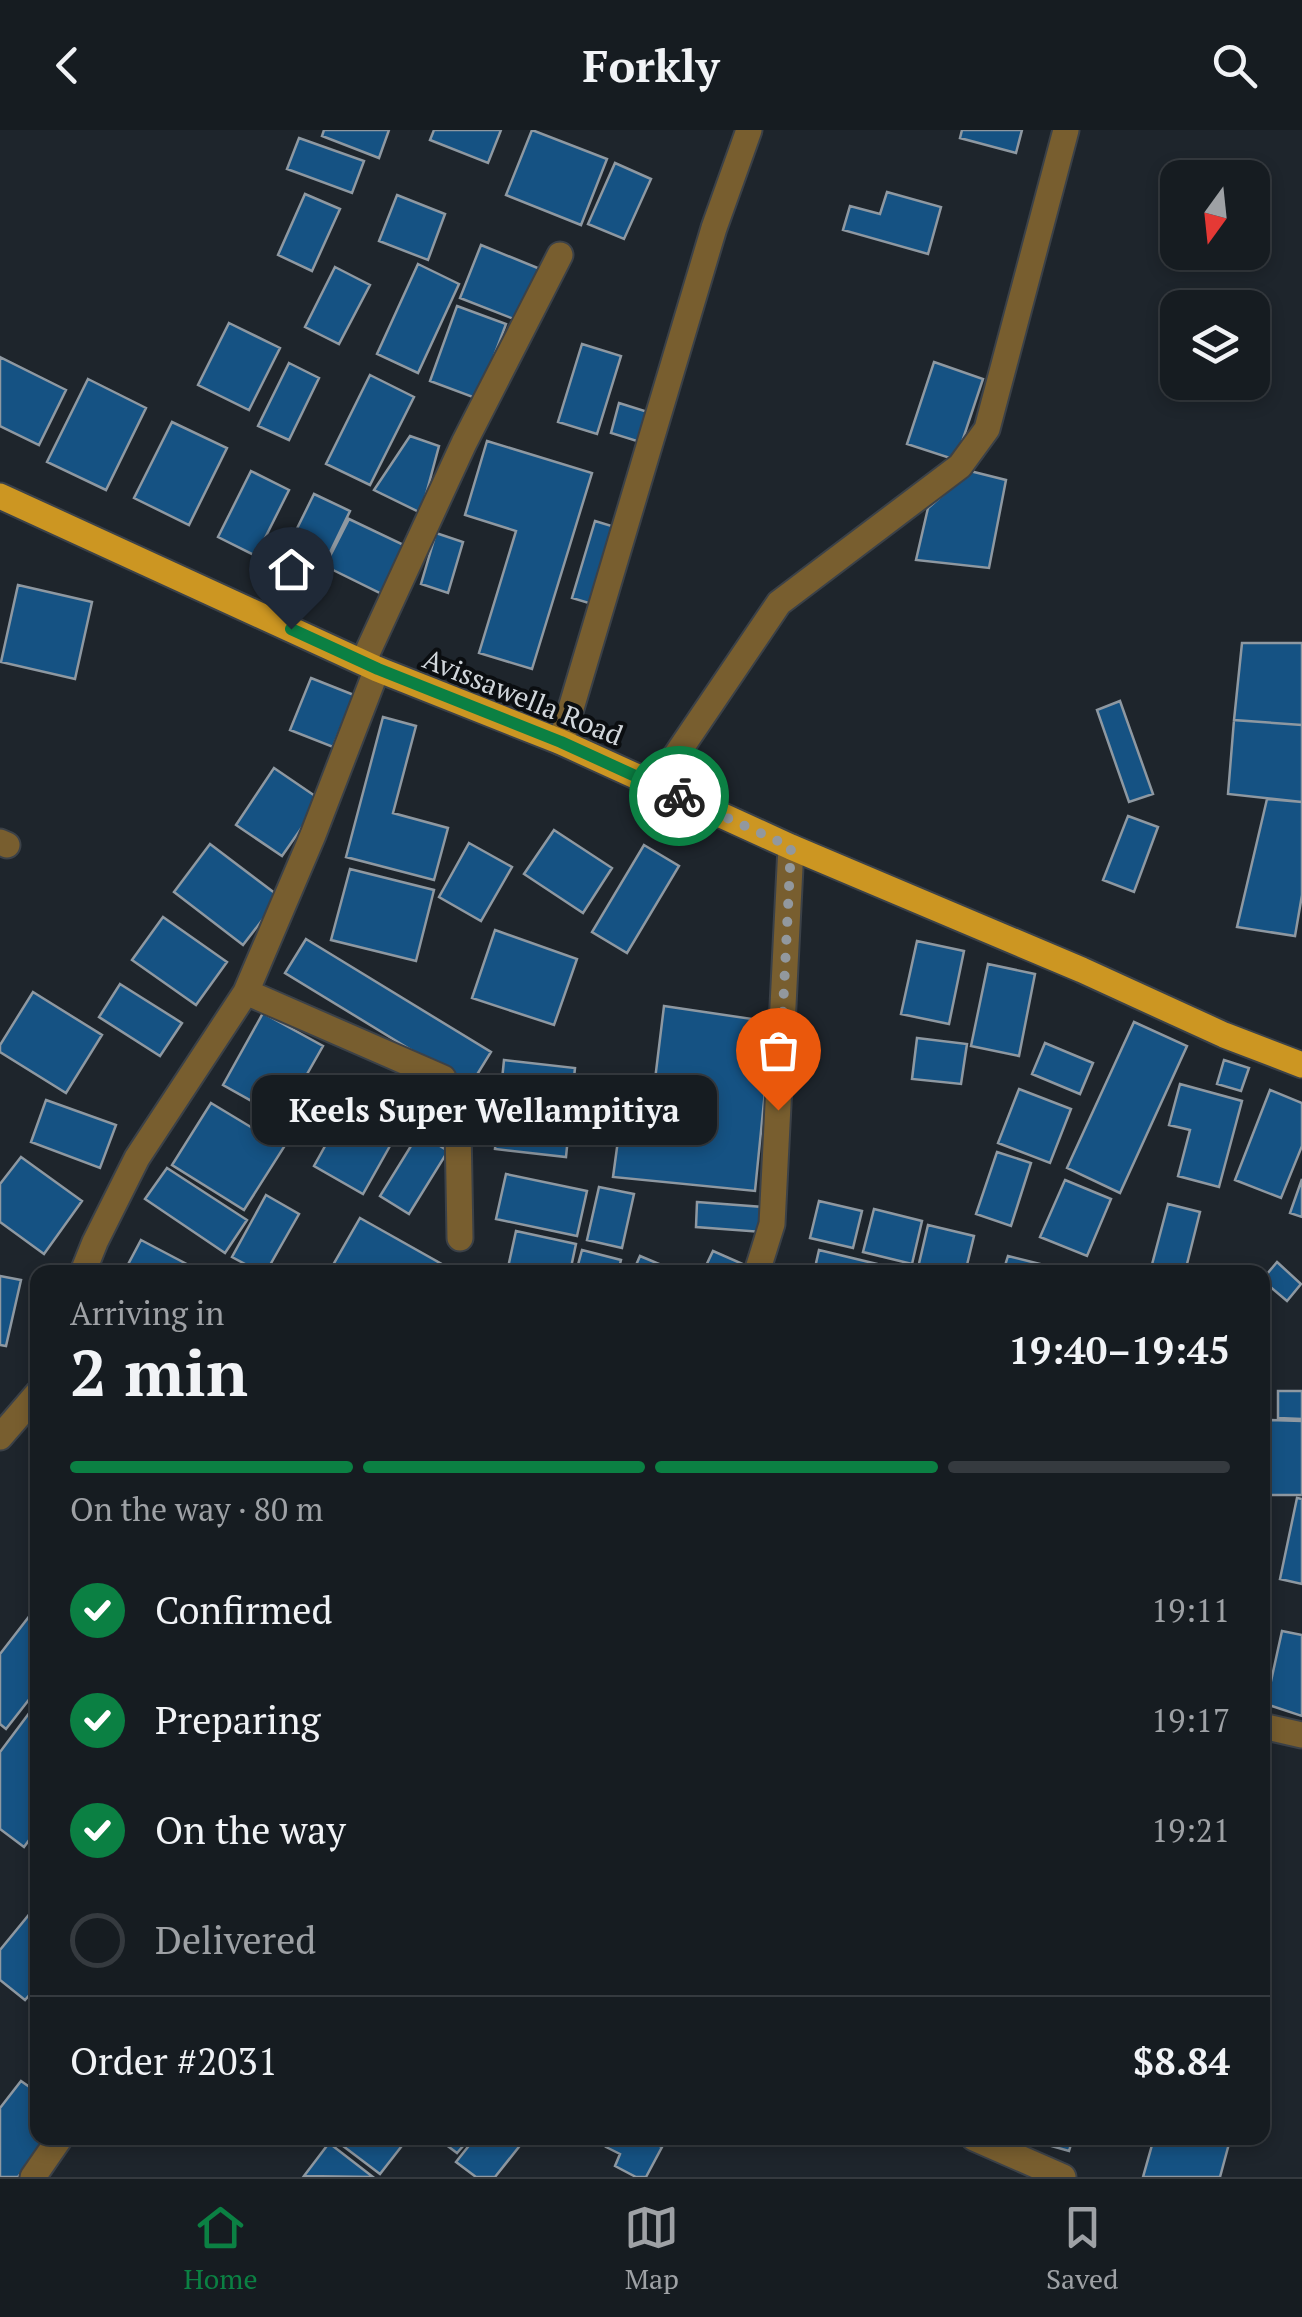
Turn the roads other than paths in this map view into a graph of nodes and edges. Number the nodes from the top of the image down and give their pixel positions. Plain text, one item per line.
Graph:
1 (749, 130) edge
2 (1066, 130) edge
3 (560, 255) dead end
4 (0, 496) edge
5 (370, 666) junction
6 (561, 742) junction
7 (656, 786) junction
8 (791, 847) junction
9 (246, 992) junction
10 (1302, 1065) edge
11 (460, 1238) dead end
12 (86, 1265) edge
13 (759, 1265) edge
14 (30, 1402) edge
15 (0, 1437) edge
16 (1270, 1728) edge
17 (1302, 1735) edge
18 (55, 2145) edge
19 (990, 2145) edge
20 (33, 2177) edge
21 (1063, 2177) edge

1 - 6 street
2 - 7 street
3 - 5 street
4 - 5 main road, Avissawella Road
5 - 6 main road, Avissawella Road
5 - 9 street
6 - 7 main road, Avissawella Road
7 - 8 main road, Avissawella Road
8 - 10 main road, Avissawella Road
8 - 13 street
9 - 11 street
9 - 12 street
14 - 15 street
16 - 17 street
18 - 20 street
19 - 21 street

